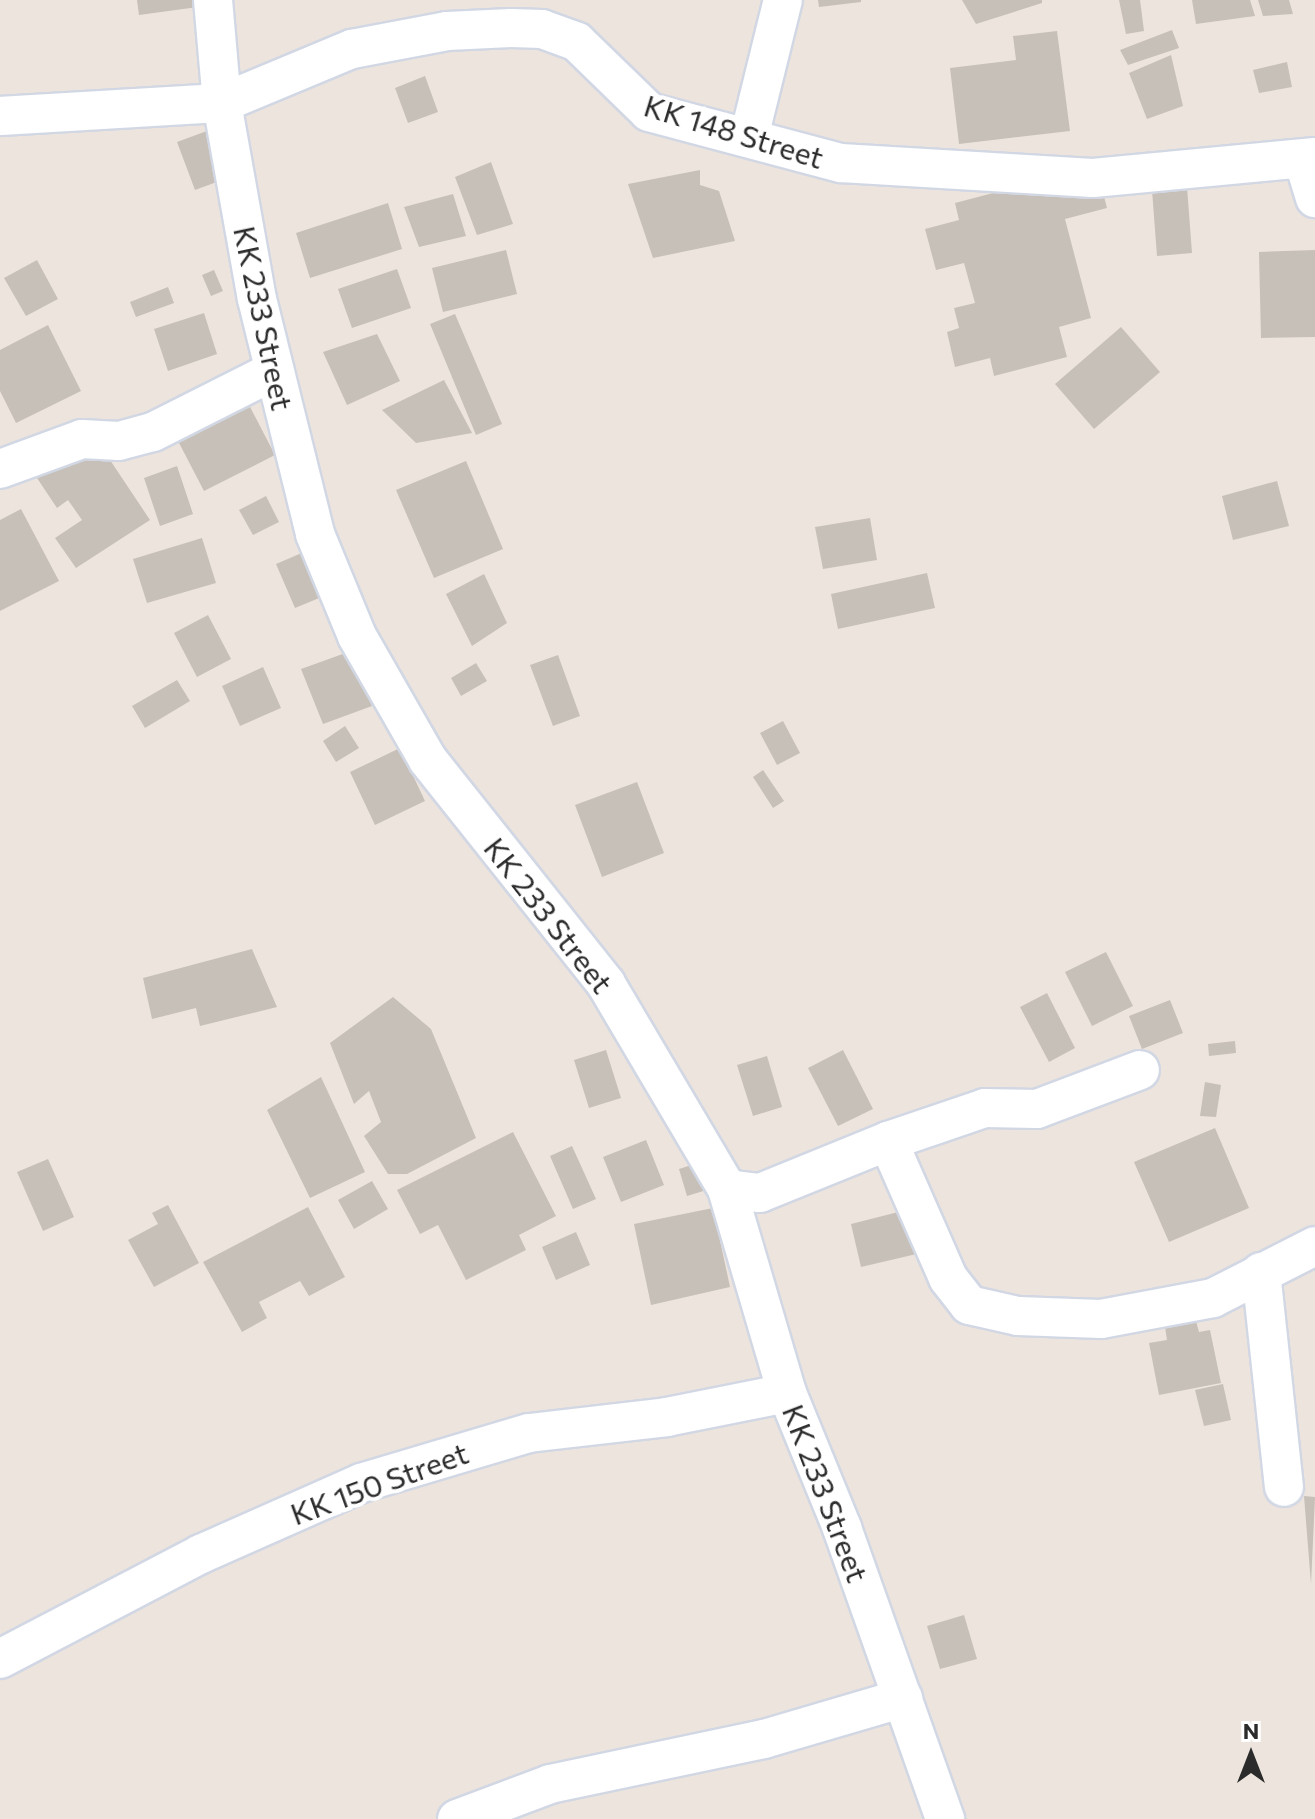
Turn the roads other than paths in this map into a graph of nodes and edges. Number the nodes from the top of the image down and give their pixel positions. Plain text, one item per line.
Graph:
1 (213, 0) edge
2 (783, 0) edge
3 (222, 103) junction
4 (0, 116) edge
5 (749, 137) junction
6 (1309, 158) edge
7 (1315, 198) edge
8 (274, 371) junction
9 (0, 469) edge
10 (1140, 1070) dead end
11 (888, 1141) junction
12 (727, 1189) junction
13 (1315, 1246) edge
14 (1261, 1272) junction
15 (787, 1393) junction
16 (1284, 1487) dead end
17 (0, 1659) edge
18 (903, 1698) junction
19 (457, 1819) edge
20 (945, 1819) edge

1 - 3 street, KK 233 Street
2 - 5 street
3 - 4 street, KK 148 Street
3 - 5 street, KK 148 Street
3 - 8 street, KK 233 Street
5 - 6 street, KK 148 Street
6 - 7 street
8 - 9 street
8 - 12 street, KK 233 Street
10 - 11 street
11 - 12 street
11 - 14 street
12 - 15 street, KK 233 Street
13 - 14 street
14 - 16 street
15 - 17 street, KK 150 Street
15 - 18 street, KK 233 Street
18 - 19 street
18 - 20 street, KK 233 Street

